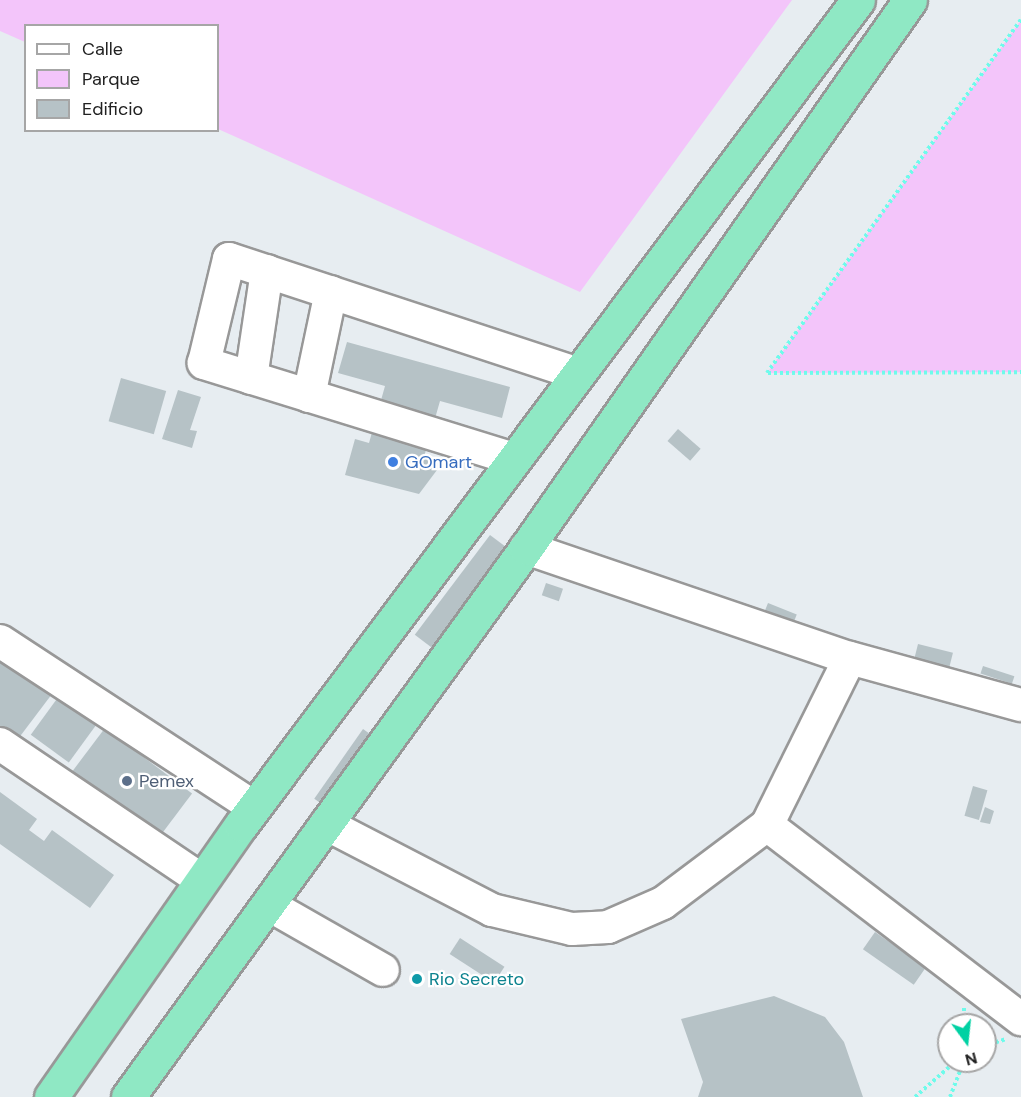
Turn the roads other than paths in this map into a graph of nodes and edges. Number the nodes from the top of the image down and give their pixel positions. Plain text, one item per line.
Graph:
1 (858, 0) edge
2 (909, 0) edge
3 (267, 271) junction
4 (331, 292) junction
5 (578, 374) junction
6 (251, 378) junction
7 (309, 396) junction
8 (514, 459) junction
9 (526, 548) junction
10 (0, 640) edge
11 (850, 658) junction
12 (1021, 705) edge
13 (0, 744) edge
14 (254, 807) junction
15 (326, 824) junction
16 (767, 825) junction
17 (202, 880) junction
18 (268, 905) junction
19 (383, 970) dead end
20 (1021, 1019) edge
21 (51, 1097) edge
22 (128, 1097) edge

1 - 5 highway
2 - 9 highway
3 - 4 street
3 - 6 street
3 - 6 street
4 - 5 street
4 - 7 street
5 - 8 highway
6 - 7 street
7 - 8 street
8 - 14 highway
9 - 11 street
9 - 15 highway
10 - 14 street
11 - 12 street
11 - 16 street
13 - 17 street
14 - 17 highway
15 - 16 street
15 - 18 highway
16 - 20 street
17 - 21 highway
18 - 19 street
18 - 22 highway

